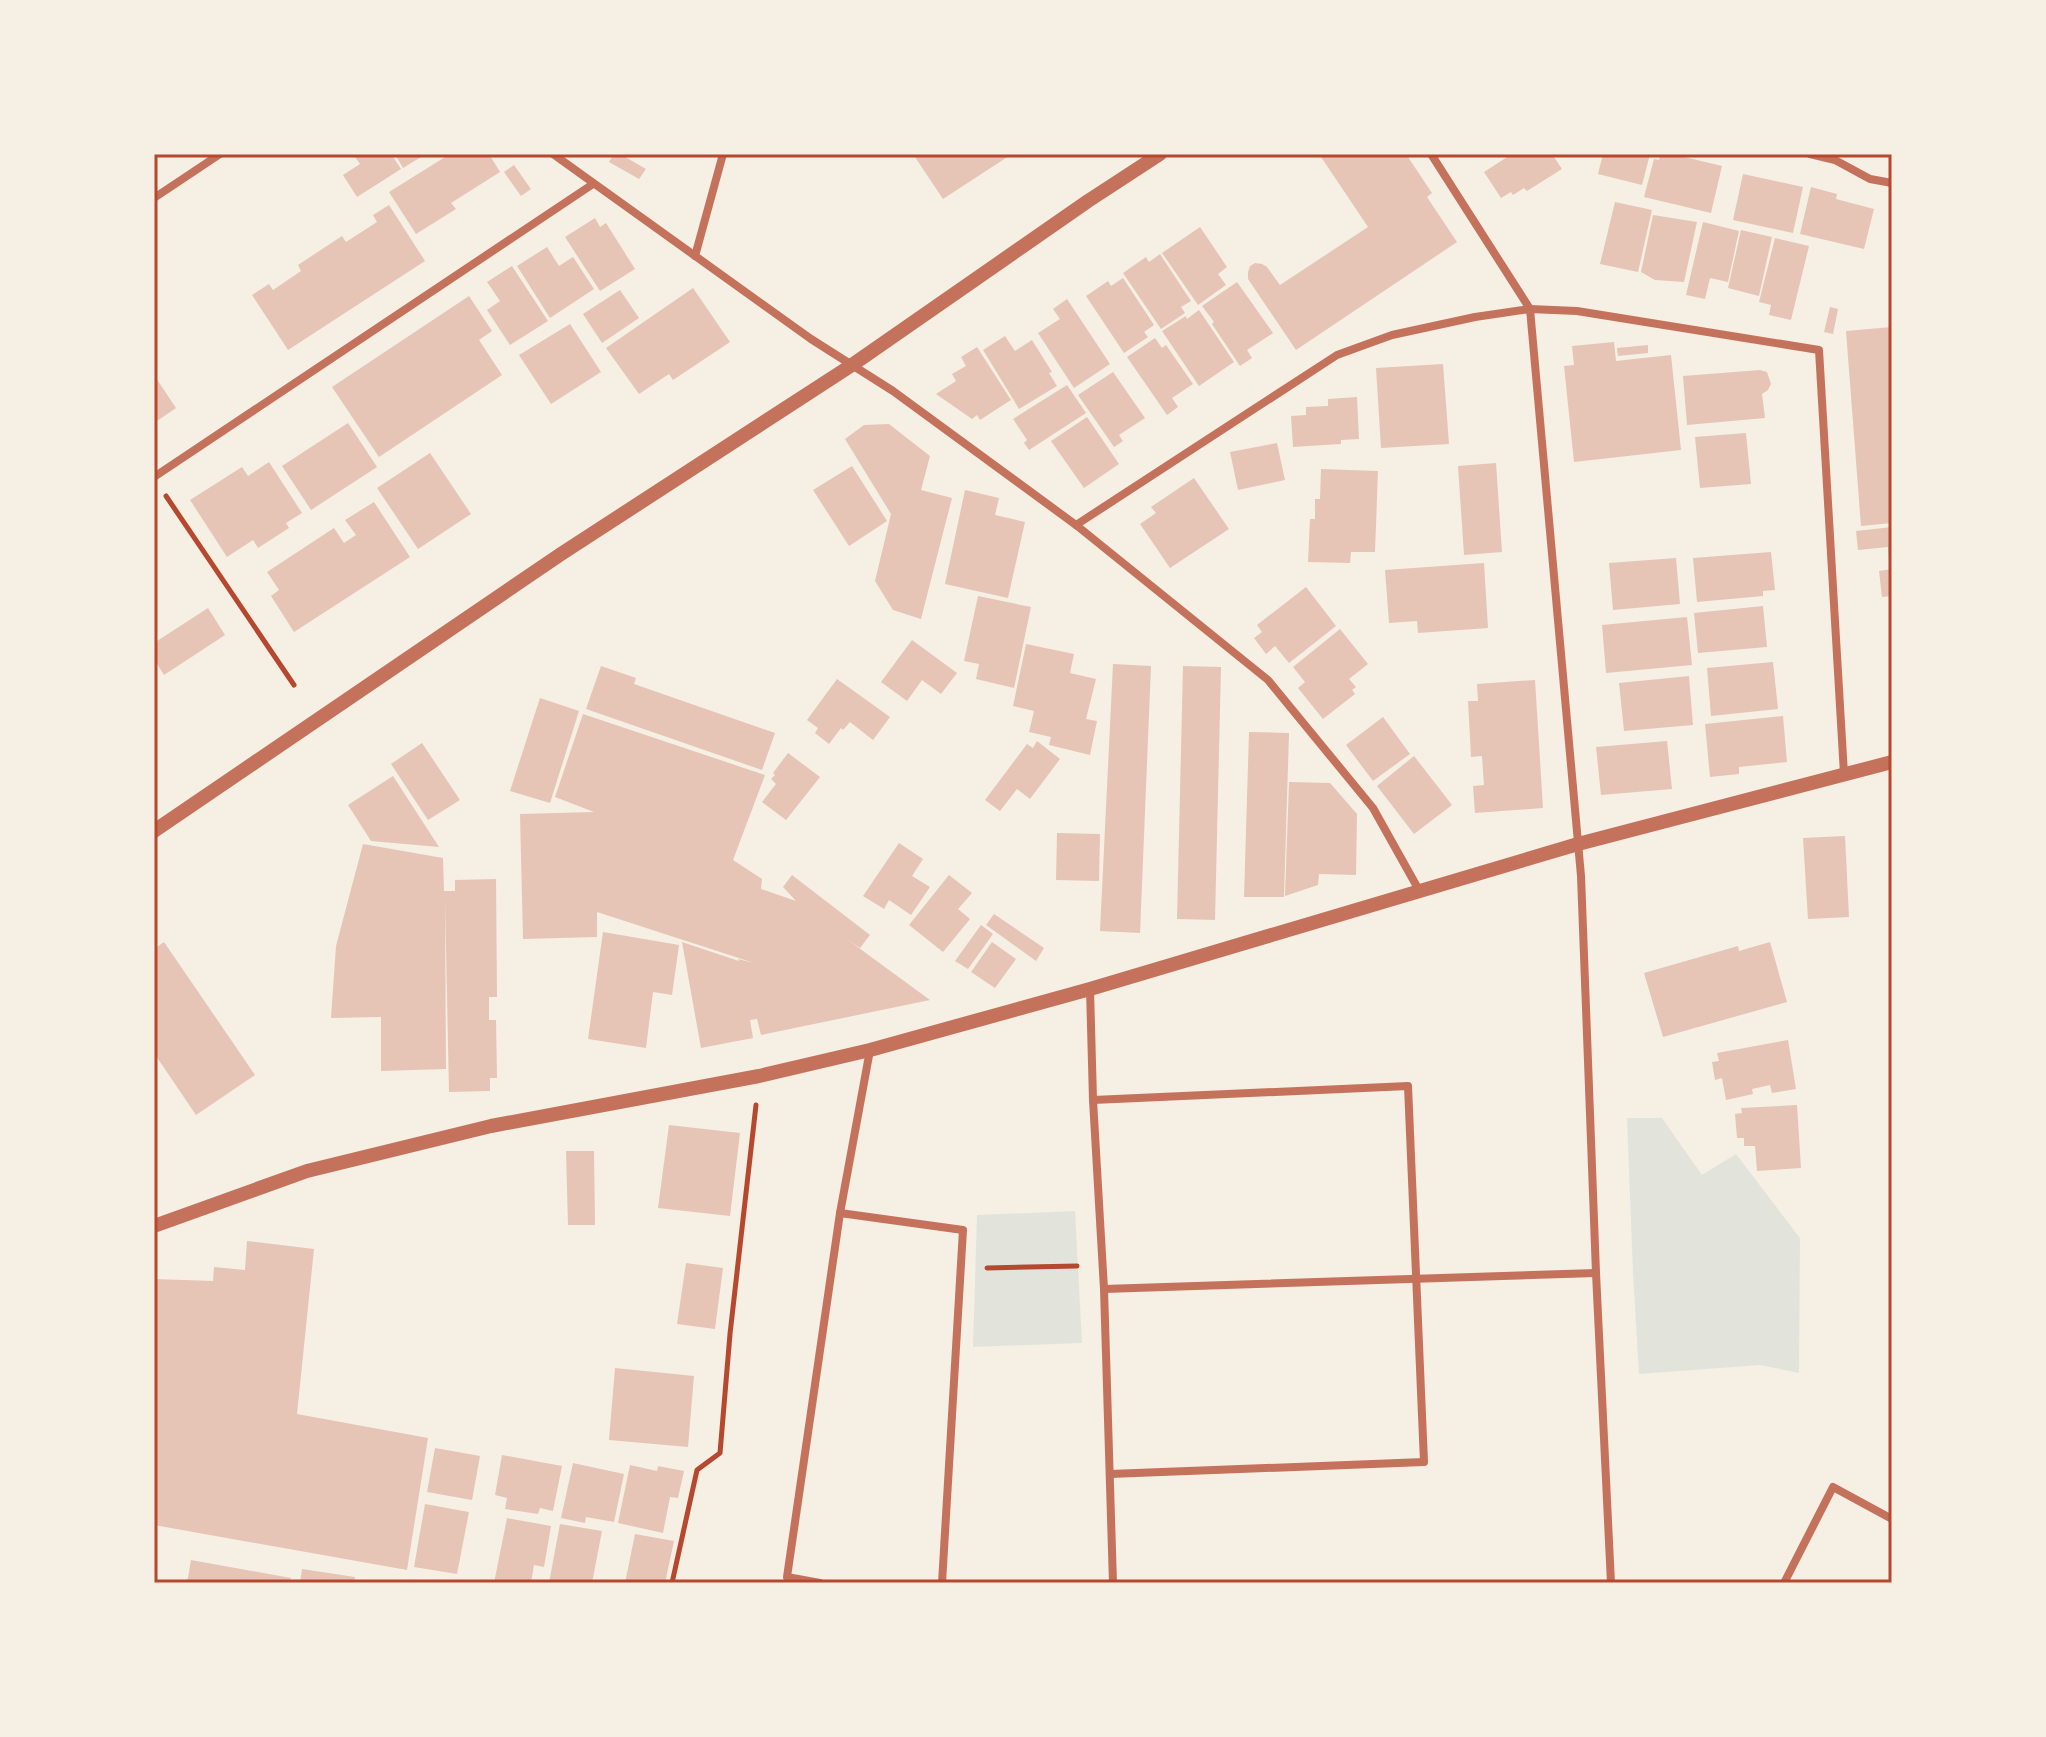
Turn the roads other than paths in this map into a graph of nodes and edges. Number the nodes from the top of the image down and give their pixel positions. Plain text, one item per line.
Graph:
1 (220, 154) edge
2 (553, 154) edge
3 (723, 154) edge
4 (1160, 154) edge
5 (1431, 154) edge
6 (1810, 154) edge
7 (1836, 157) edge
8 (1892, 183) edge
9 (593, 184) junction
10 (154, 198) edge
11 (695, 256) junction
12 (1530, 309) junction
13 (852, 365) junction
14 (154, 477) edge
15 (1076, 525) junction
16 (1892, 762) edge
17 (1844, 774) junction
18 (154, 831) edge
19 (1578, 844) junction
20 (1420, 892) junction
21 (1090, 989) junction
22 (870, 1050) junction
23 (1093, 1100) junction
24 (840, 1213) junction
25 (154, 1226) edge
26 (1596, 1273) junction
27 (1416, 1279) junction
28 (1104, 1289) junction
29 (1110, 1474) junction
30 (1892, 1519) edge
31 (820, 1583) edge
32 (942, 1583) edge
33 (1113, 1583) edge
34 (1611, 1583) edge
35 (1784, 1583) edge

1 - 10 street
2 - 9 street
3 - 11 street
4 - 13 street
5 - 12 street
6 - 7 street
7 - 8 street
9 - 11 street
9 - 14 street
11 - 13 street
12 - 15 street
12 - 17 street
12 - 19 street
13 - 15 street
13 - 18 street
15 - 20 street
16 - 17 street
17 - 19 street
19 - 20 street
19 - 26 street
20 - 21 street
21 - 22 street
21 - 23 street
22 - 24 street
22 - 25 street
23 - 27 street
23 - 28 street
24 - 31 street
24 - 32 street
26 - 27 street
26 - 34 street
27 - 28 street
27 - 29 street
28 - 29 street
29 - 33 street
30 - 35 street

